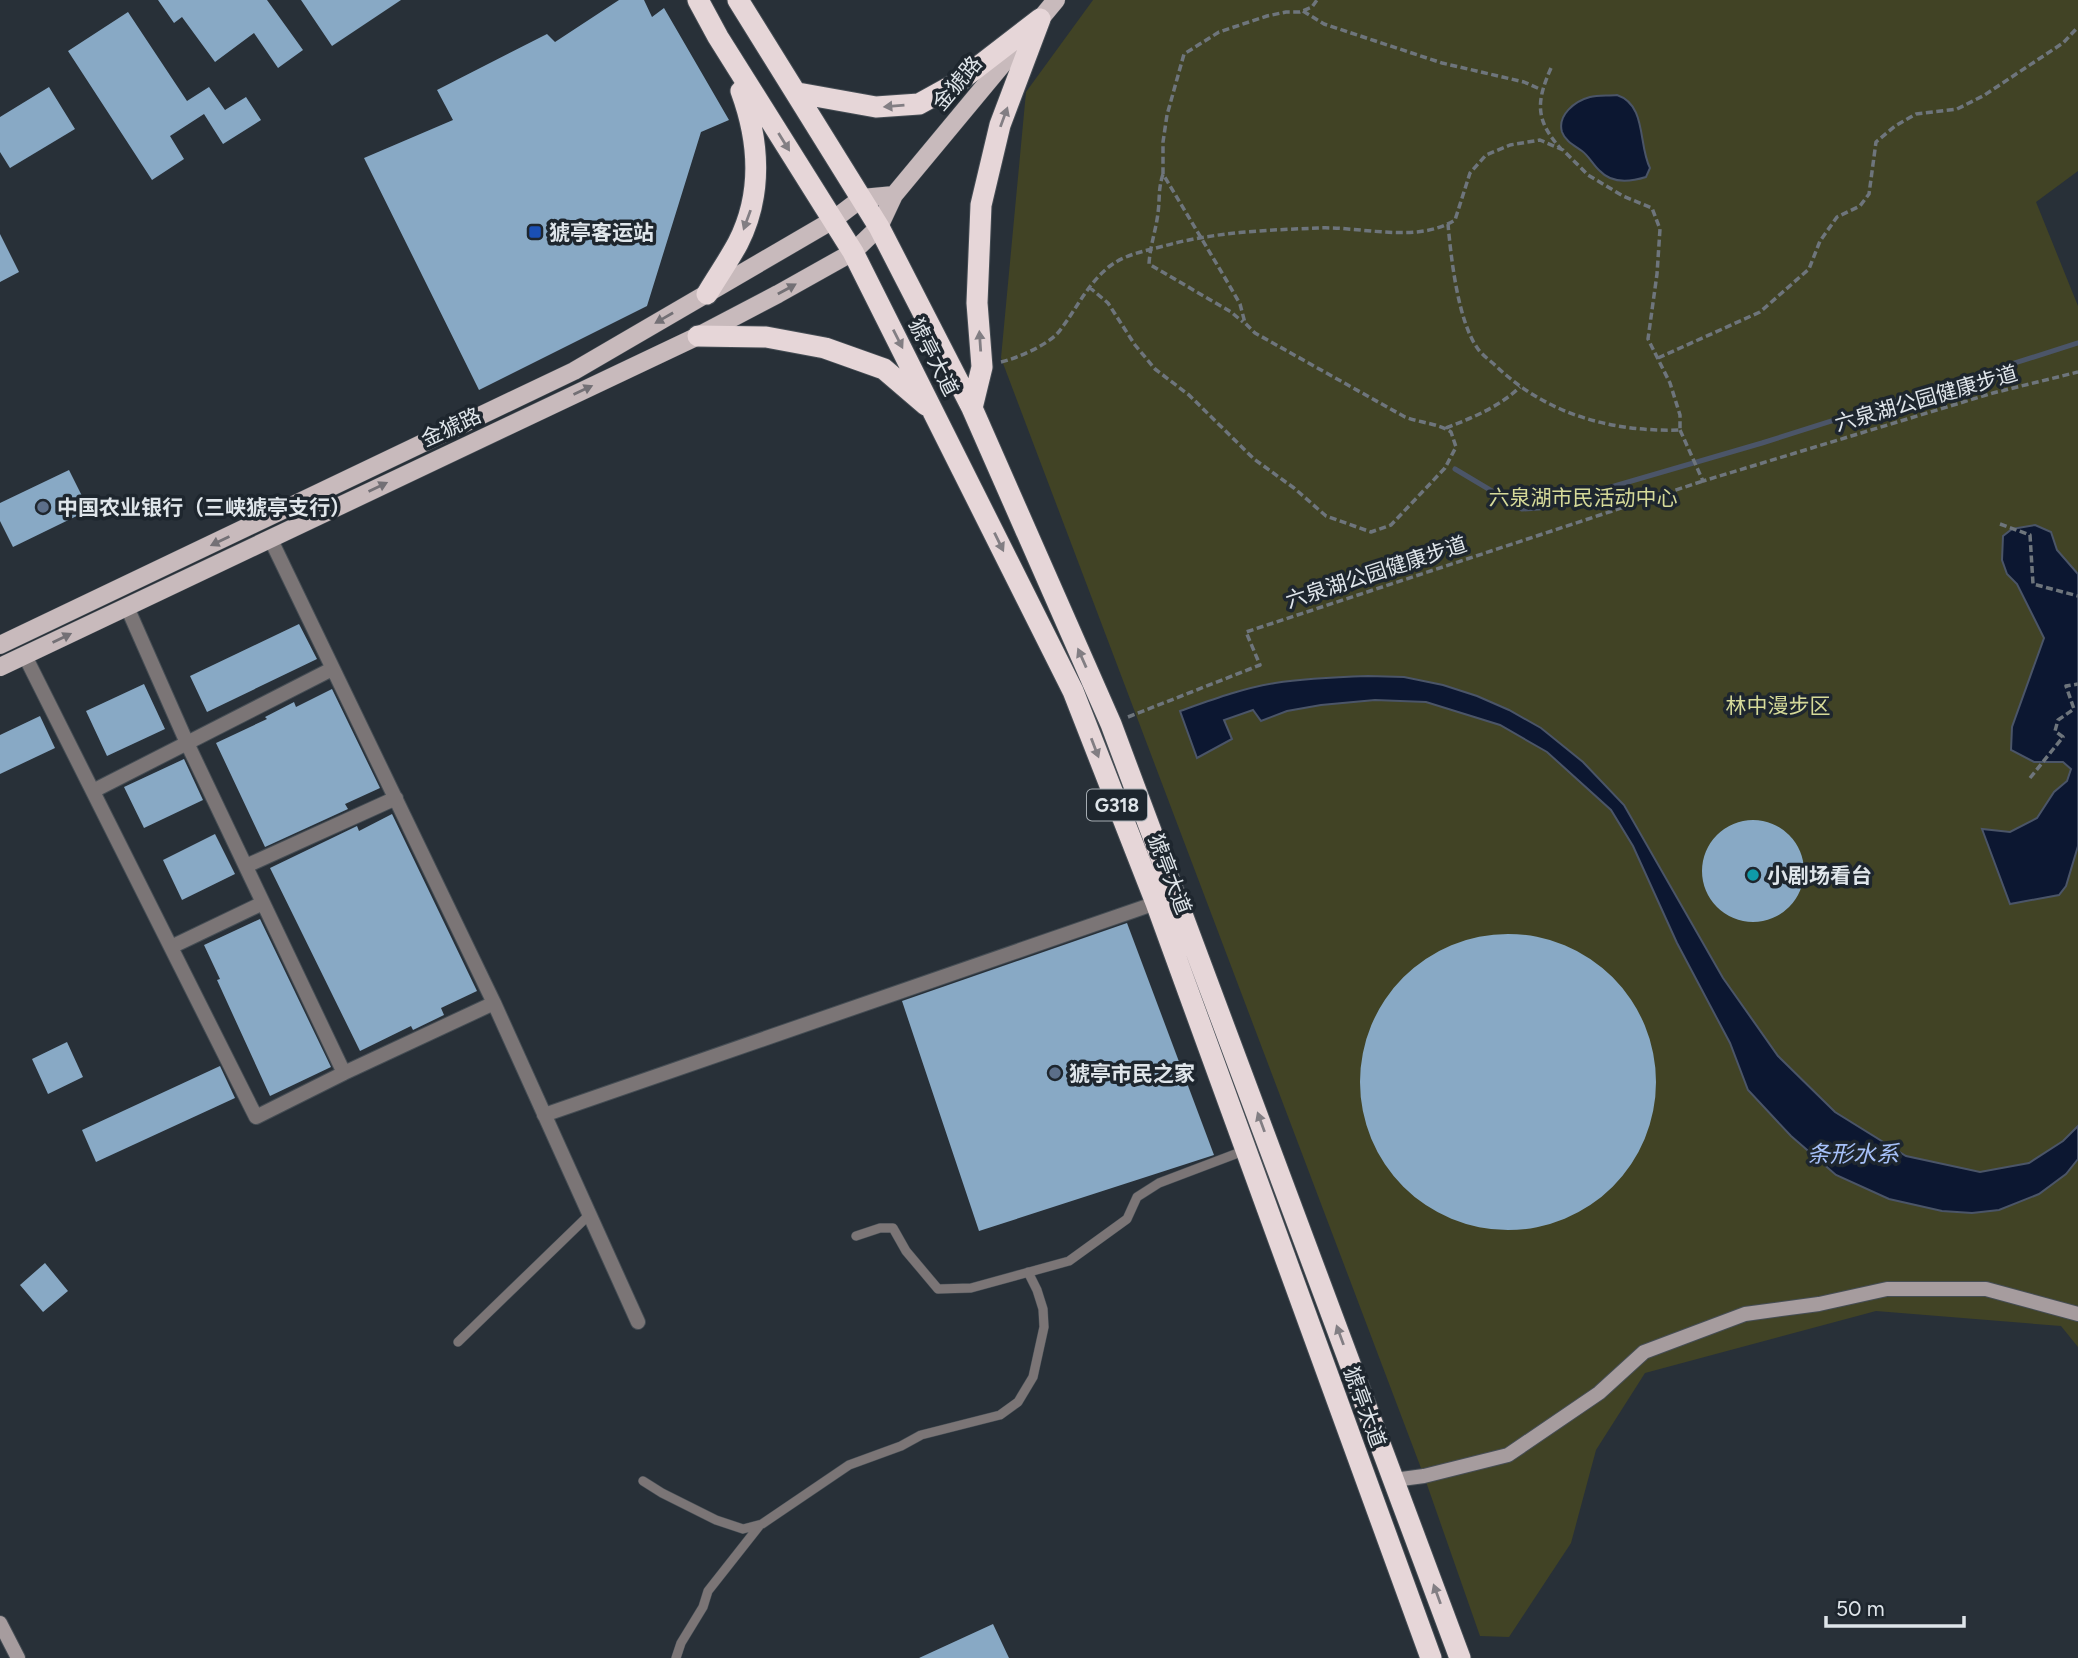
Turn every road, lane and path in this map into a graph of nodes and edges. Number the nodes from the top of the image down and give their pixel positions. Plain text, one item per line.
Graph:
1 (698, 0) edge
2 (738, 0) edge
3 (1056, 0) edge
4 (1317, 0) edge
5 (1303, 11) junction
6 (1040, 19) junction
7 (2078, 27) edge
8 (718, 37) junction
9 (1551, 68) dead end
10 (1542, 90) junction
11 (798, 93) junction
12 (1563, 150) junction
13 (1163, 174) junction
14 (894, 195) junction
15 (862, 198) junction
16 (833, 220) junction
17 (1448, 224) junction
18 (879, 227) junction
19 (1203, 239) junction
20 (1150, 250) junction
21 (853, 252) junction
22 (1089, 287) junction
23 (707, 294) junction
24 (1245, 323) junction
25 (698, 336) junction
26 (1658, 358) junction
27 (982, 367) junction
28 (2078, 372) edge
29 (1521, 387) junction
30 (972, 408) junction
31 (935, 412) junction
32 (1446, 428) junction
33 (1680, 430) junction
34 (1703, 481) junction
35 (2000, 524) dead end
36 (270, 538) junction
37 (2078, 596) edge
38 (127, 607) junction
39 (0, 645) edge
40 (25, 656) junction
41 (0, 667) edge
42 (332, 670) junction
43 (2078, 684) edge
44 (1111, 724) junction
45 (187, 743) junction
46 (2030, 778) dead end
47 (93, 791) junction
48 (396, 798) junction
49 (246, 866) junction
50 (262, 903) junction
51 (1156, 903) junction
52 (171, 947) junction
53 (494, 1003) junction
54 (344, 1073) junction
55 (544, 1115) junction
56 (1246, 1150) junction
57 (589, 1215) junction
58 (856, 1236) dead end
59 (1028, 1272) junction
60 (2078, 1314) edge
61 (638, 1322) dead end
62 (458, 1342) dead end
63 (1394, 1480) junction
64 (643, 1481) dead end
65 (762, 1524) junction
66 (0, 1623) edge
67 (18, 1658) edge
68 (676, 1658) edge
69 (1431, 1658) edge
70 (1460, 1658) edge

1 - 8 highway, 猇亭大道 / G318
2 - 11 highway, 猇亭大道 / G318
3 - 6 main road, 金猇路
4 - 5 path
5 - 10 path
5 - 13 path
6 -> 11 highway
6 - 14 main road, 金猇路
27 -> 6 highway
7 - 26 path
8 -> 16 highway, 猇亭大道 / G318
8 -> 23 highway
9 - 10 path
10 - 12 path
11 - 15 highway, 猇亭大道 / G318
12 - 17 path
12 - 26 path
13 - 19 path
13 - 20 path
14 - 15 main road
14 - 18 main road, 金猇路
15 - 16 main road, 金猇路
15 - 18 highway, 猇亭大道 / G318
16 - 21 highway, 猇亭大道 / G318
16 - 23 main road, 金猇路
17 - 19 path
17 - 29 path
18 - 21 main road, 金猇路
18 - 30 highway, 猇亭大道 / G318
19 - 20 path
19 - 24 path
20 - 22 path
20 - 24 path
25 -> 21 main road, 金猇路
21 -> 31 highway, 猇亭大道 / G318
22 - 27 path
22 - 32 path, 六泉湖公园健康步道
23 -> 39 main road, 金猇路
24 - 32 path
25 - 31 highway
36 -> 25 main road, 金猇路
26 - 33 path
27 - 30 highway
28 - 34 path, 六泉湖公园健康步道
29 - 32 path
29 - 33 path
44 -> 30 highway, 猇亭大道 / G318
31 -> 51 highway, 猇亭大道 / G318
33 - 34 path
34 - 44 path, 六泉湖公园健康步道
35 - 37 path
36 - 38 main road, 金猇路
36 - 42 street
40 -> 38 main road, 金猇路
38 - 45 street
40 - 41 main road, 金猇路
40 - 47 street
42 - 45 street
42 - 48 street
43 - 46 path
63 -> 44 highway, 猇亭大道 / G318
45 - 47 street
45 - 49 street
47 - 52 street
48 - 49 street
48 - 53 street
49 - 50 street
50 - 52 street
50 - 54 street
51 - 55 street
51 - 56 highway, 猇亭大道 / G318
52 - 54 street
53 - 54 street
53 - 55 street
55 - 57 street
56 - 59 lane
56 - 69 highway, 猇亭大道 / G318
57 - 61 street
57 - 62 lane
58 - 59 lane
59 - 65 lane
60 - 63 street
70 -> 63 highway, 猇亭大道 / G318
64 - 65 lane
65 - 68 lane
66 - 67 street

